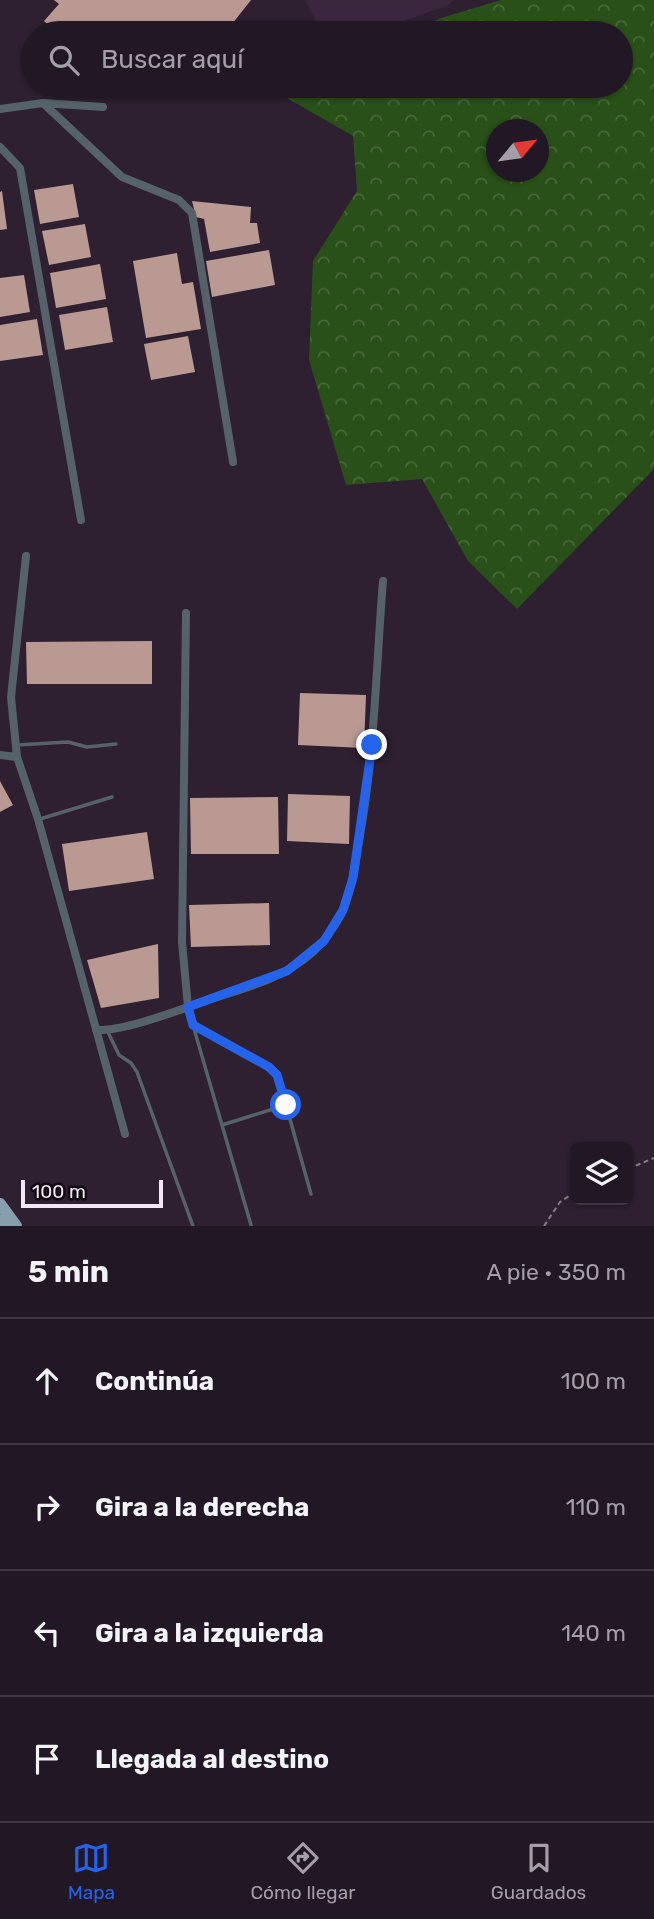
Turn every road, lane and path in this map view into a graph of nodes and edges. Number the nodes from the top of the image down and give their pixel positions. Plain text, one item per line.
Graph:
1 (43, 103) junction
2 (103, 107) dead end
3 (0, 109) edge
4 (0, 147) edge
5 (233, 462) dead end
6 (81, 520) dead end
7 (26, 556) dead end
8 (383, 581) dead end
9 (186, 613) dead end
10 (116, 744) dead end
11 (15, 745) junction
12 (0, 755) edge
13 (17, 757) junction
14 (112, 797) dead end
15 (38, 819) junction
16 (188, 1007) junction
17 (193, 1025) junction
18 (96, 1030) junction
19 (107, 1030) junction
20 (286, 1105) junction
21 (222, 1125) junction
22 (125, 1134) dead end
23 (654, 1158) edge
24 (633, 1167) edge
25 (311, 1194) dead end
26 (570, 1195) edge
27 (0, 1204) edge
28 (0, 1221) edge
29 (251, 1225) edge
30 (4, 1226) edge
31 (16, 1226) edge
32 (193, 1226) edge
33 (544, 1226) edge

1 - 2 street
1 - 3 street
1 - 5 street
4 - 6 street
7 - 11 street
8 - 16 street
9 - 16 street
10 - 11 lane
11 - 13 street
12 - 13 street
13 - 15 street
14 - 15 lane
15 - 18 street
16 - 17 lane
16 - 19 street
17 - 20 lane
17 - 21 lane
18 - 19 street
18 - 22 street
19 - 32 lane
20 - 21 lane
20 - 25 lane
21 - 29 lane
23 - 24 path
26 - 33 path
27 - 31 main road
28 - 30 main road

